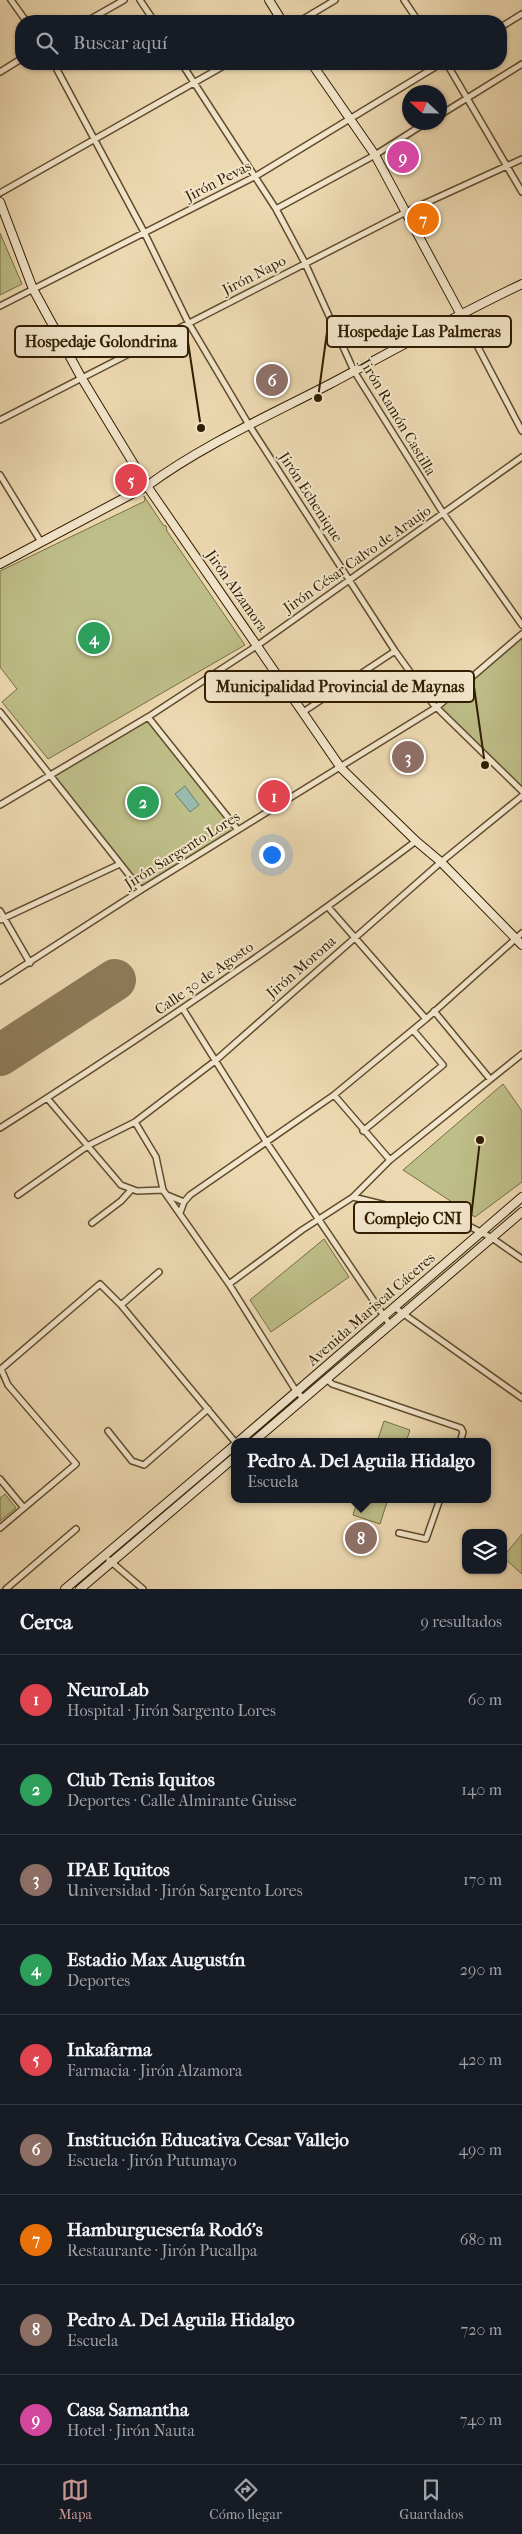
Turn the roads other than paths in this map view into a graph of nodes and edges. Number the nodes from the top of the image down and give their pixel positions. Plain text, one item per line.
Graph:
1 (11, 0) edge
2 (124, 0) edge
3 (140, 0) edge
4 (269, 0) edge
5 (336, 0) edge
6 (404, 0) edge
7 (522, 14) edge
8 (22, 15) edge
9 (98, 15) edge
10 (150, 15) edge
11 (278, 15) edge
12 (310, 15) edge
13 (414, 15) edge
14 (507, 23) edge
15 (15, 63) edge
16 (522, 64) edge
17 (57, 70) edge
18 (186, 70) edge
19 (216, 70) edge
20 (316, 70) edge
21 (430, 70) edge
22 (451, 70) edge
23 (0, 72) edge
24 (195, 82) junction
25 (467, 97) junction
26 (447, 110) edge
27 (351, 118) junction
28 (414, 130) edge
29 (95, 139) junction
30 (374, 155) junction
31 (522, 159) edge
32 (508, 165) junction
33 (256, 176) junction
34 (522, 192) edge
35 (0, 193) edge
36 (0, 202) edge
37 (276, 209) junction
38 (406, 212) junction
39 (144, 232) junction
40 (305, 263) junction
41 (522, 284) edge
42 (33, 290) junction
43 (0, 306) edge
44 (460, 313) junction
45 (188, 322) junction
46 (354, 371) junction
47 (81, 377) junction
48 (0, 420) edge
49 (249, 426) junction
50 (522, 431) edge
51 (522, 457) edge
52 (0, 476) edge
53 (147, 486) junction
54 (443, 513) junction
55 (41, 542) junction
56 (0, 564) edge
57 (350, 579) junction
58 (522, 625) edge
59 (522, 634) edge
60 (258, 645) junction
61 (395, 651) junction
62 (437, 707) junction
63 (0, 712) edge
64 (303, 712) junction
65 (148, 717) junction
66 (341, 768) junction
67 (49, 774) junction
68 (522, 792) edge
69 (522, 796) edge
70 (0, 805) edge
71 (238, 830) junction
72 (416, 841) junction
73 (442, 862) junction
74 (120, 864) junction
75 (141, 890) junction
76 (328, 908) junction
77 (0, 912) edge
78 (2, 919) edge
79 (519, 935) edge
80 (354, 937) junction
81 (522, 945) edge
82 (30, 963) junction
83 (0, 981) edge
84 (183, 1009) junction
85 (434, 1011) junction
86 (426, 1019) junction
87 (413, 1030) junction
88 (522, 1054) edge
89 (215, 1060) junction
90 (490, 1079) junction
91 (334, 1095) junction
92 (47, 1098) junction
93 (135, 1122) junction
94 (0, 1128) edge
95 (363, 1131) junction
96 (267, 1143) junction
97 (89, 1145) junction
98 (390, 1160) junction
99 (131, 1190) junction
100 (163, 1190) junction
101 (18, 1195) dead end
102 (168, 1195) junction
103 (352, 1197) junction
104 (522, 1197) edge
105 (184, 1202) junction
106 (522, 1212) edge
107 (180, 1213) junction
108 (319, 1219) junction
109 (92, 1223) dead end
110 (481, 1232) junction
111 (492, 1238) junction
112 (522, 1259) edge
113 (159, 1272) dead end
114 (229, 1284) junction
115 (121, 1305) junction
116 (394, 1307) junction
117 (403, 1314) junction
118 (384, 1316) junction
119 (390, 1325) junction
120 (326, 1379) junction
121 (296, 1391) junction
122 (522, 1398) edge
123 (304, 1399) junction
124 (208, 1409) junction
125 (108, 1431) dead end
126 (232, 1438) edge
127 (242, 1438) edge
128 (258, 1438) edge
129 (461, 1438) edge
130 (231, 1447) edge
131 (231, 1460) edge
132 (0, 1480) edge
133 (439, 1503) edge
134 (24, 1508) junction
135 (0, 1528) edge
136 (76, 1529) dead end
137 (399, 1533) dead end
138 (104, 1557) junction
139 (112, 1562) junction
140 (6, 1589) edge
141 (65, 1589) edge
142 (80, 1589) edge
143 (143, 1589) edge

1 - 8 street
2 - 9 street
3 - 10 street
4 - 11 street
5 - 12 street
6 - 13 street
7 - 14 street
15 - 23 street
16 - 25 street
17 - 29 street, Jirón Echenique
18 - 24 street, Jirón Ramón Castilla
19 - 24 street
20 - 27 street
21 - 27 street, Jirón Pevas
22 - 25 street
24 - 29 street
24 - 33 street, Jirón Ramón Castilla
25 - 26 street
25 - 32 street
27 - 30 street
27 - 33 street, Jirón Pevas
28 - 30 street
29 - 35 street
29 - 39 street, Jirón Echenique
30 - 37 street
30 - 38 street
31 - 32 street, Jirón Napo
32 - 34 street
32 - 38 street, Jirón Napo
33 - 37 street, Jirón Ramón Castilla
33 - 39 street, Jirón Pevas
36 - 42 street, Jirón Alzamora
37 - 40 street, Jirón Ramón Castilla
38 - 40 street, Jirón Napo
38 - 44 street
39 - 42 street, Jirón Pevas
39 - 45 street, Jirón Echenique
40 - 45 street, Jirón Napo
40 - 46 street, Jirón Ramón Castilla
41 - 44 street
42 - 43 street, Jirón Pevas
42 - 47 street, Jirón Alzamora
44 - 46 street
44 - 50 street
45 - 47 street, Jirón Napo
45 - 49 street, Jirón Echenique
46 - 49 street
46 - 54 street, Jirón Ramón Castilla
47 - 48 street, Jirón Napo
47 - 53 street, Jirón Alzamora
49 - 53 street
49 - 57 street, Jirón Echenique
51 - 54 street, Jirón César Calvo de Araujo
52 - 55 street
53 - 55 street
53 - 60 street, Jirón Alzamora
54 - 57 street, Jirón César Calvo de Araujo
54 - 58 street, Jirón Ramón Castilla
55 - 56 street
57 - 60 street, Jirón César Calvo de Araujo
57 - 61 street, Jirón Echenique
59 - 62 street, Jirón Sargento Lores
60 - 64 street, Jirón Alzamora
60 - 65 street, Jirón César Calvo de Araujo
61 - 62 street, Jirón Echenique
61 - 64 street
62 - 66 street, Jirón Sargento Lores
62 - 68 street, Jirón Echenique
63 - 67 street
64 - 66 street, Jirón Alzamora
65 - 67 street, Jirón César Calvo de Araujo
65 - 71 street
66 - 71 street, Jirón Sargento Lores
66 - 72 street, Jirón Alzamora
67 - 70 street, Jirón César Calvo de Araujo
67 - 74 street
69 - 73 street, Jirón Morona
71 - 75 street, Jirón Sargento Lores
72 - 73 street, Jirón Alzamora
72 - 76 street, Calle 30 de Agosto
73 - 79 street, Jirón Alzamora
73 - 80 street, Jirón Morona
74 - 75 street
74 - 78 street
75 - 82 street, Jirón Sargento Lores
76 - 80 street
76 - 84 street, Calle 30 de Agosto
77 - 78 street
78 - 82 street
79 - 81 street, Jirón Alzamora
79 - 85 street
80 - 86 street
80 - 89 street, Jirón Morona
82 - 83 street, Jirón Sargento Lores
84 - 89 street
84 - 92 street, Calle 30 de Agosto
85 - 86 street
85 - 90 street
86 - 87 street
87 - 91 street
87 - 95 street
88 - 90 street
89 - 93 street, Jirón Morona
89 - 96 street
90 - 98 street
91 - 95 street
91 - 96 street
92 - 94 street, Calle 30 de Agosto
92 - 97 street
93 - 97 street, Jirón Morona
93 - 100 street
95 - 98 street
96 - 105 street
96 - 108 street
97 - 99 street
97 - 101 street, Jirón Morona
98 - 103 street
99 - 100 street
99 - 109 street
100 - 102 street
102 - 105 street
102 - 107 street
103 - 108 street
103 - 110 street
104 - 110 street, Avenida Mariscal Cáceres
105 - 107 street
106 - 111 street, Avenida Mariscal Cáceres
107 - 114 street
108 - 114 street
108 - 118 street
110 - 111 street
110 - 116 street, Avenida Mariscal Cáceres
111 - 112 street
111 - 117 street, Avenida Mariscal Cáceres
113 - 115 street
114 - 121 street
115 - 124 street
115 - 134 street
116 - 117 street
116 - 118 street, Avenida Mariscal Cáceres
117 - 119 street, Avenida Mariscal Cáceres
117 - 122 street
118 - 119 street
118 - 121 street, Avenida Mariscal Cáceres
119 - 120 street, Avenida Mariscal Cáceres
120 - 123 street, Avenida Mariscal Cáceres
120 - 129 street
121 - 123 street
121 - 127 street, Avenida Mariscal Cáceres
123 - 128 street, Avenida Mariscal Cáceres
124 - 125 street
124 - 126 street
130 - 138 street, Avenida Mariscal Cáceres
131 - 139 street
132 - 134 street
133 - 137 street
134 - 135 street
136 - 140 street
138 - 139 street
138 - 141 street, Avenida Mariscal Cáceres
139 - 142 street
139 - 143 street

